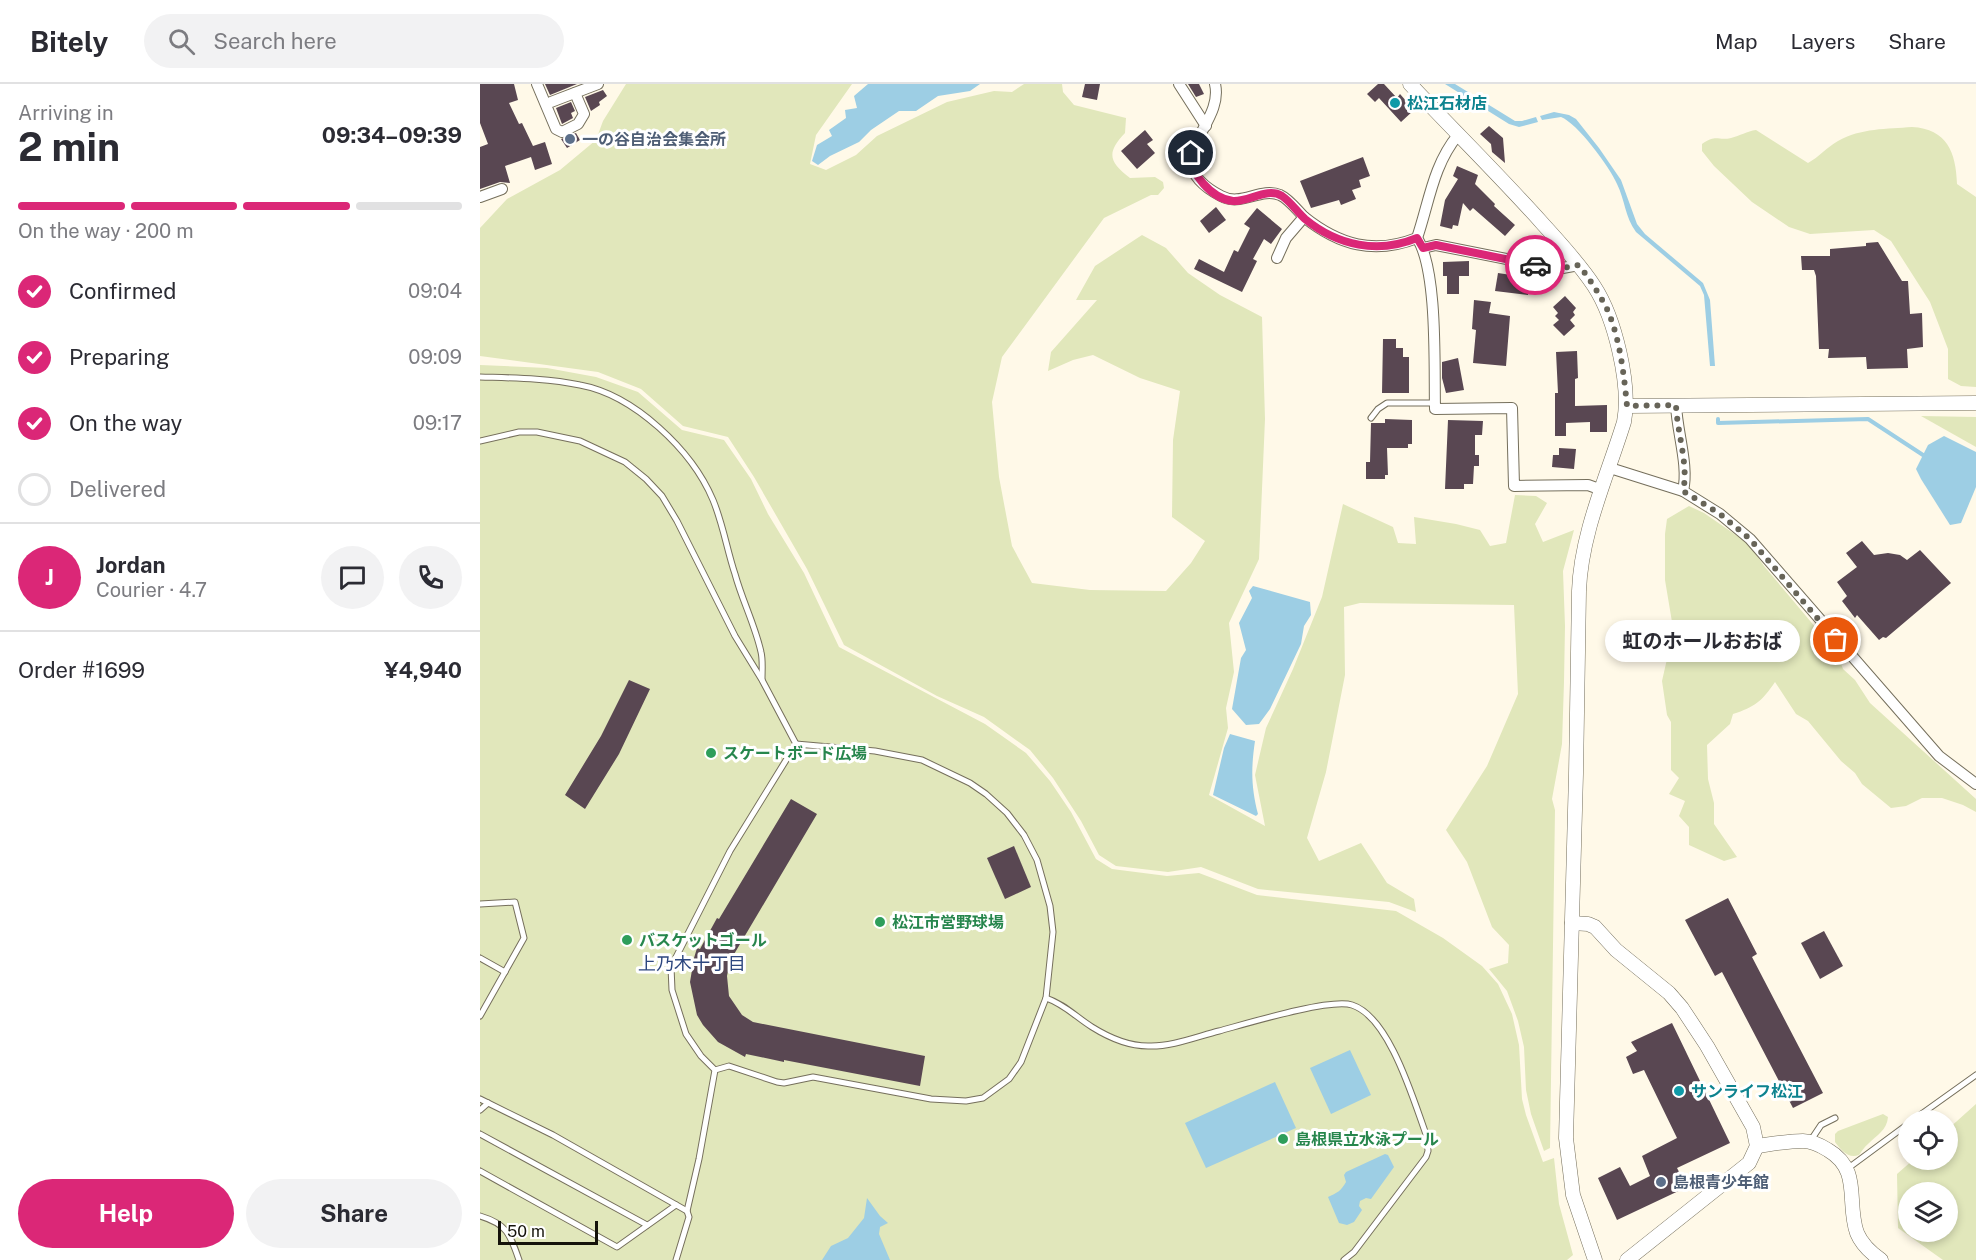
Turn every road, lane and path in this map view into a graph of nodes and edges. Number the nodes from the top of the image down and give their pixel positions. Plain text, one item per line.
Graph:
1 (537, 84) edge
2 (598, 84) edge
3 (1179, 84) edge
4 (1215, 84) edge
5 (1410, 84) edge
6 (575, 93) junction
7 (551, 102) dead end
8 (1206, 126) junction
9 (1458, 135) junction
10 (502, 189) dead end
11 (480, 197) edge
12 (1304, 217) junction
13 (1420, 243) junction
14 (1277, 258) dead end
15 (1579, 265) junction
16 (480, 377) edge
17 (1435, 403) junction
18 (1976, 403) edge
19 (1676, 405) junction
20 (1627, 406) junction
21 (1371, 418) dead end
22 (480, 441) edge
23 (1610, 468) junction
24 (1602, 490) junction
25 (1683, 491) junction
26 (762, 680) junction
27 (796, 744) junction
28 (1976, 784) edge
29 (480, 904) edge
30 (1572, 923) junction
31 (480, 958) edge
32 (505, 972) junction
33 (1046, 998) junction
34 (480, 1016) edge
35 (715, 1070) junction
36 (1976, 1074) edge
37 (480, 1100) edge
38 (488, 1103) junction
39 (480, 1110) edge
40 (1927, 1110) edge
41 (1835, 1118) dead end
42 (1898, 1131) edge
43 (480, 1134) edge
44 (1811, 1142) junction
45 (1757, 1146) junction
46 (1847, 1169) junction
47 (480, 1171) edge
48 (676, 1205) junction
49 (687, 1211) junction
50 (480, 1216) edge
51 (647, 1225) junction
52 (519, 1260) edge
53 (676, 1260) edge
54 (1344, 1260) edge
55 (1595, 1260) edge
56 (1627, 1260) edge
57 (1881, 1260) edge

1 - 6 street
2 - 6 street
3 - 8 street
4 - 8 street
5 - 9 street
6 - 7 street
8 - 12 street
9 - 13 street
9 - 15 street
10 - 11 street
12 - 13 street
12 - 14 street
13 - 15 street
13 - 17 street
15 - 20 street
16 - 26 lane
17 - 21 lane
17 - 24 street
18 - 19 street
19 - 20 street
19 - 25 street
20 - 23 street
22 - 26 lane
23 - 24 street
23 - 25 street
24 - 30 street
25 - 28 street
26 - 27 lane
27 - 33 lane
27 - 35 lane
29 - 32 lane
30 - 45 street
30 - 55 street
31 - 32 lane
32 - 34 lane
33 - 35 lane
33 - 54 lane
35 - 49 lane
36 - 40 lane
37 - 38 lane
38 - 39 lane
38 - 48 lane
41 - 44 lane
42 - 46 lane
43 - 51 lane
44 - 45 street
44 - 46 street
45 - 56 street
46 - 57 street
47 - 51 lane
48 - 49 lane
48 - 51 lane
49 - 53 lane
50 - 52 lane

